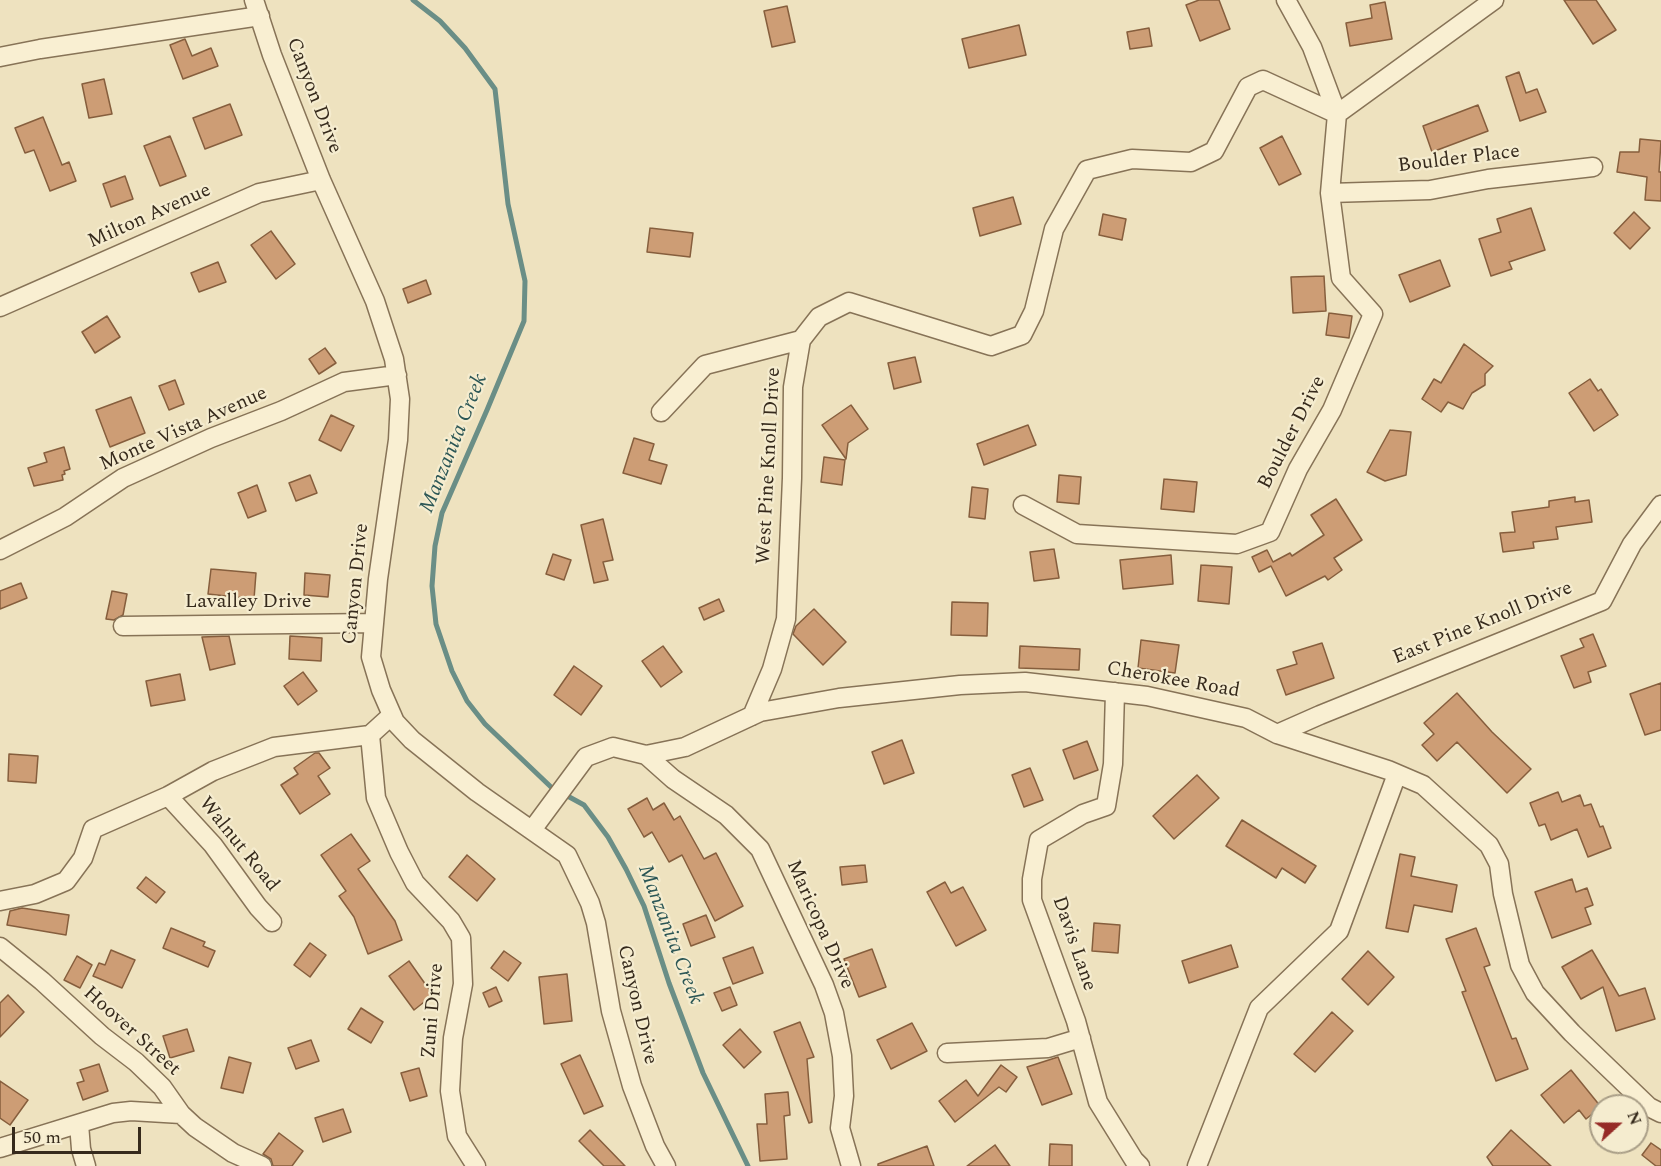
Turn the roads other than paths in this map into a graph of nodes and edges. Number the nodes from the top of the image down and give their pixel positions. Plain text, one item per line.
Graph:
1 (1286, 0) edge
2 (1494, 0) edge
3 (257, 8) edge
4 (0, 57) edge
5 (1337, 114) junction
6 (1593, 167) dead end
7 (321, 180) junction
8 (1330, 193) junction
9 (0, 307) edge
10 (801, 340) junction
11 (397, 375) junction
12 (661, 412) dead end
13 (1023, 505) dead end
14 (1661, 505) edge
15 (0, 550) edge
16 (374, 624) junction
17 (123, 626) dead end
18 (1115, 692) junction
19 (392, 715) junction
20 (752, 716) junction
21 (1277, 734) junction
22 (370, 735) junction
23 (646, 755) junction
24 (1397, 774) junction
25 (168, 796) junction
26 (532, 830) junction
27 (0, 901) edge
28 (272, 922) dead end
29 (0, 947) edge
30 (1080, 1038) junction
31 (946, 1053) dead end
32 (1661, 1113) edge
33 (180, 1114) junction
34 (79, 1124) junction
35 (0, 1148) edge
36 (235, 1159) edge
37 (86, 1166) edge
38 (262, 1166) edge
39 (476, 1166) edge
40 (666, 1166) edge
41 (851, 1166) edge
42 (1140, 1166) edge
43 (1197, 1166) edge

1 - 5 street
2 - 5 street
3 - 4 street
3 - 7 street, Canyon Drive
5 - 8 street, Boulder Drive
5 - 10 street, West Pine Knoll Drive
6 - 8 street, Boulder Place
7 - 9 street, Milton Avenue
7 - 11 street, Canyon Drive
8 - 13 street, Boulder Drive
10 - 12 street
10 - 20 street, West Pine Knoll Drive
11 - 15 street, Monte Vista Avenue
11 - 16 street, Canyon Drive
14 - 21 street, East Pine Knoll Drive
16 - 17 street, Lavalley Drive
16 - 19 street, Canyon Drive
18 - 20 street, Cherokee Road
18 - 21 street, Cherokee Road
18 - 30 street, Davis Lane
19 - 22 street
19 - 26 street, Canyon Drive
20 - 23 street, Cherokee Road
21 - 24 street, Cherokee Road
22 - 25 street, Walnut Road
22 - 39 street, Zuni Drive
23 - 26 street, Cherokee Road
23 - 41 street, Maricopa Drive
24 - 32 street, Cherokee Road
24 - 43 street
25 - 27 street, Walnut Road
25 - 28 street, Walnut Road
26 - 40 street, Canyon Drive
29 - 33 street, Hoover Street
30 - 31 street
30 - 42 street, Davis Lane
33 - 34 street
33 - 36 street, Hoover Street
34 - 35 street
34 - 37 street
36 - 38 street, Hoover Street

